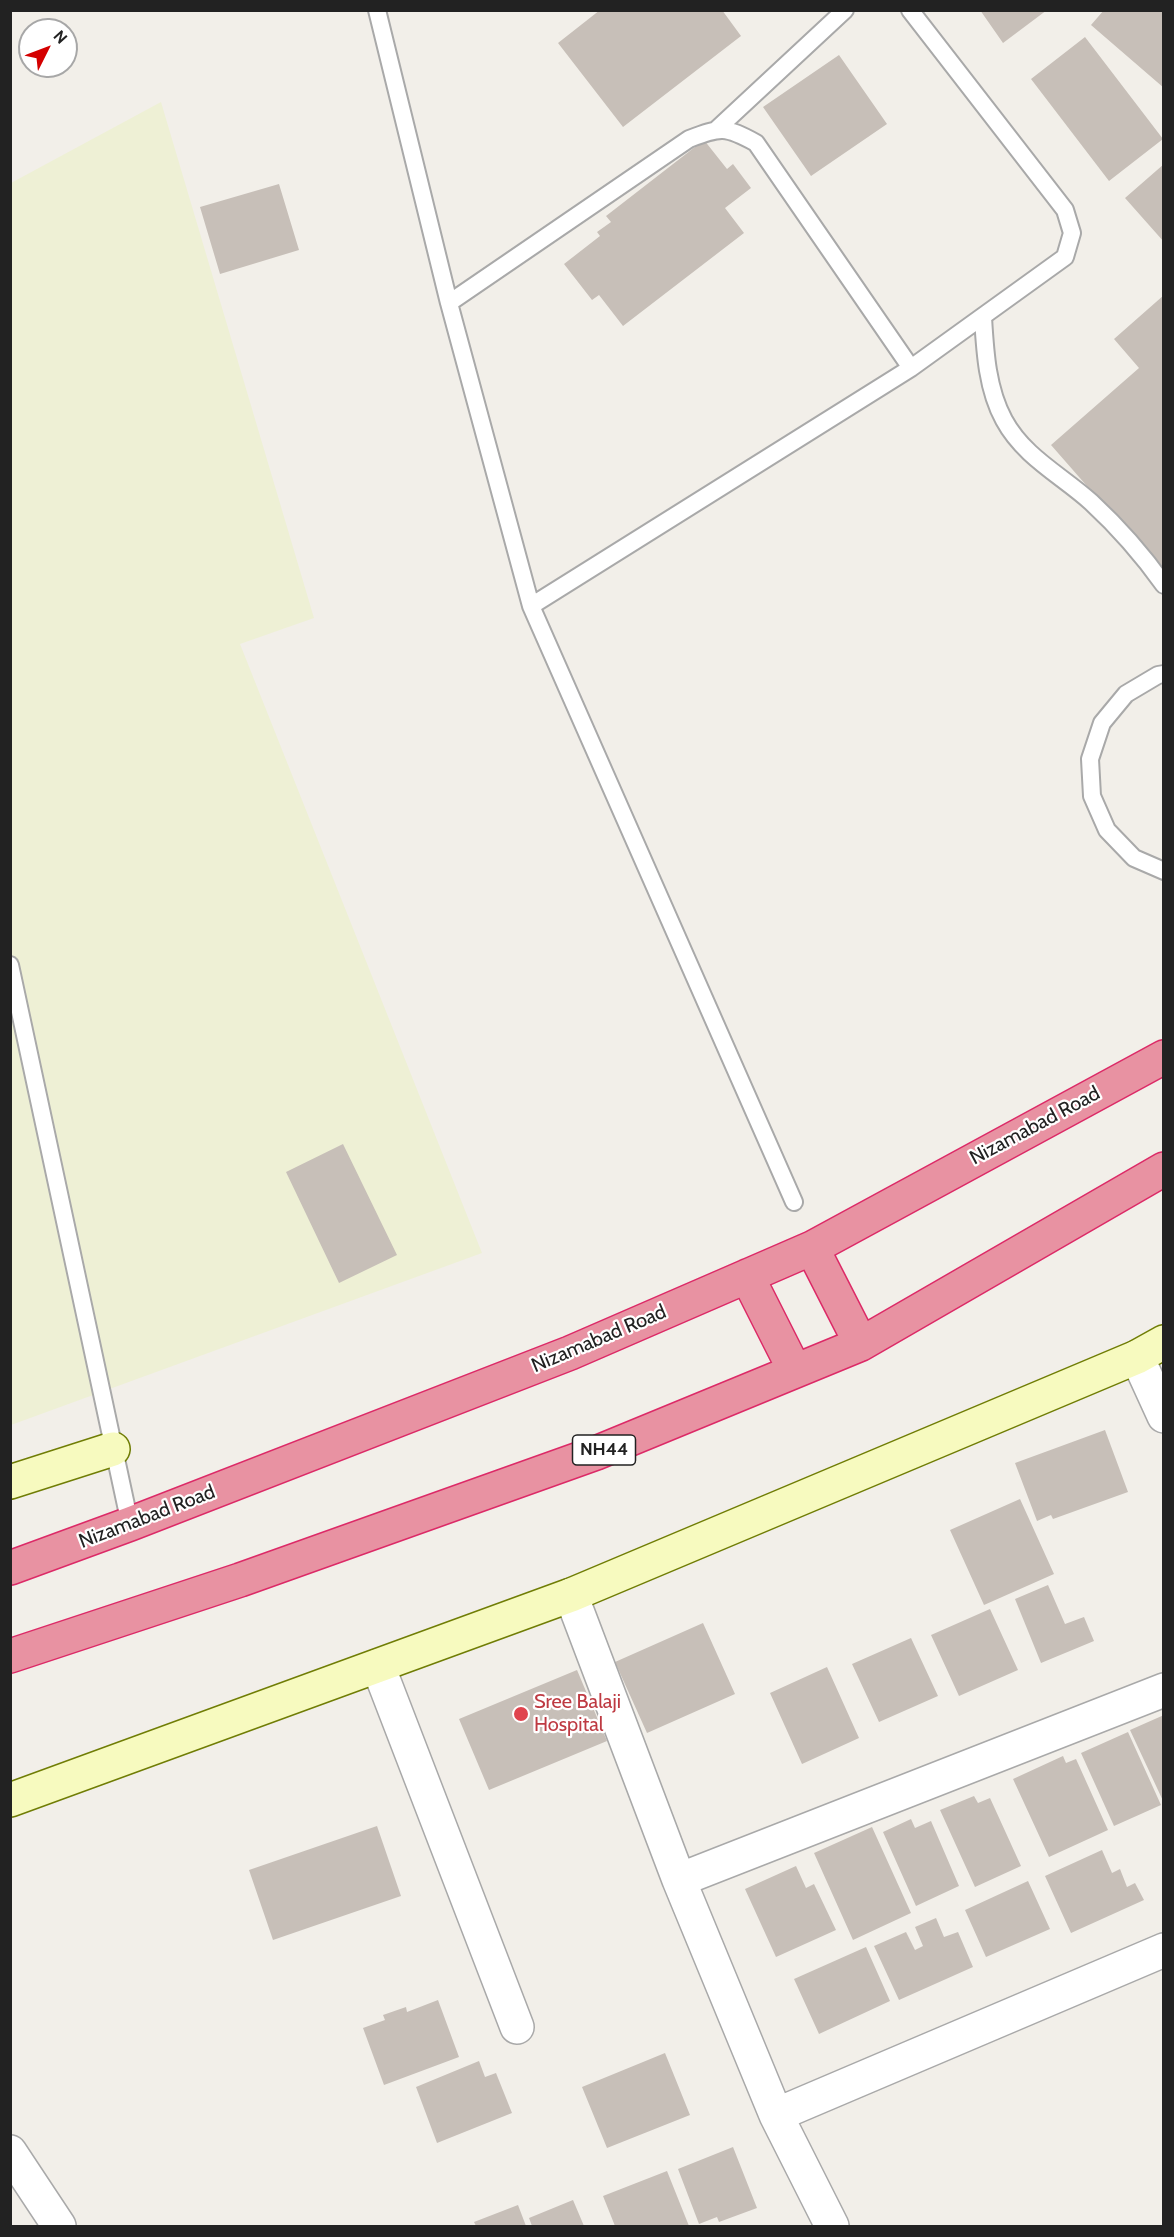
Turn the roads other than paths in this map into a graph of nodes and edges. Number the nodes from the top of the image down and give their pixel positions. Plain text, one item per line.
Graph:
1 (377, 10) edge
2 (844, 10) edge
3 (910, 10) edge
4 (717, 129) junction
5 (449, 303) junction
6 (983, 317) junction
7 (911, 368) junction
8 (1164, 585) edge
9 (531, 606) junction
10 (1164, 674) edge
11 (1164, 871) edge
12 (10, 965) edge
13 (14, 994) edge
14 (1164, 1057) edge
15 (1164, 1169) edge
16 (794, 1202) dead end
17 (812, 1248) junction
18 (747, 1276) junction
19 (861, 1344) junction
20 (1150, 1349) edge
21 (795, 1371) junction
22 (1164, 1416) edge
23 (113, 1449) junction
24 (10, 1482) edge
25 (130, 1524) junction
26 (10, 1568) edge
27 (571, 1595) junction
28 (10, 1656) edge
29 (378, 1666) junction
30 (1164, 1690) edge
31 (10, 1800) edge
32 (679, 1880) junction
33 (1164, 1950) edge
34 (518, 2027) dead end
35 (776, 2115) junction
36 (10, 2152) edge
37 (59, 2226) edge
38 (832, 2226) edge

1 - 5 lane
2 - 4 lane
3 - 6 lane
4 - 5 lane
4 - 7 lane
5 - 9 lane
6 - 7 lane
6 - 8 lane
7 - 9 lane
9 - 16 lane
10 - 11 lane
12 - 13 lane
13 - 23 lane
14 - 17 highway, Nizamabad Road
15 - 19 highway, NH44
17 - 18 highway, Nizamabad Road
17 - 19 highway
18 - 21 highway
18 - 25 highway, Nizamabad Road
19 - 21 highway, NH44
20 - 22 street
20 - 27 main road
21 - 28 highway, NH44
23 - 24 main road
23 - 25 lane
25 - 26 highway, Nizamabad Road
27 - 29 main road
27 - 32 street
29 - 31 main road
29 - 34 street
30 - 32 street
32 - 35 street
33 - 35 street
35 - 38 street
36 - 37 street

